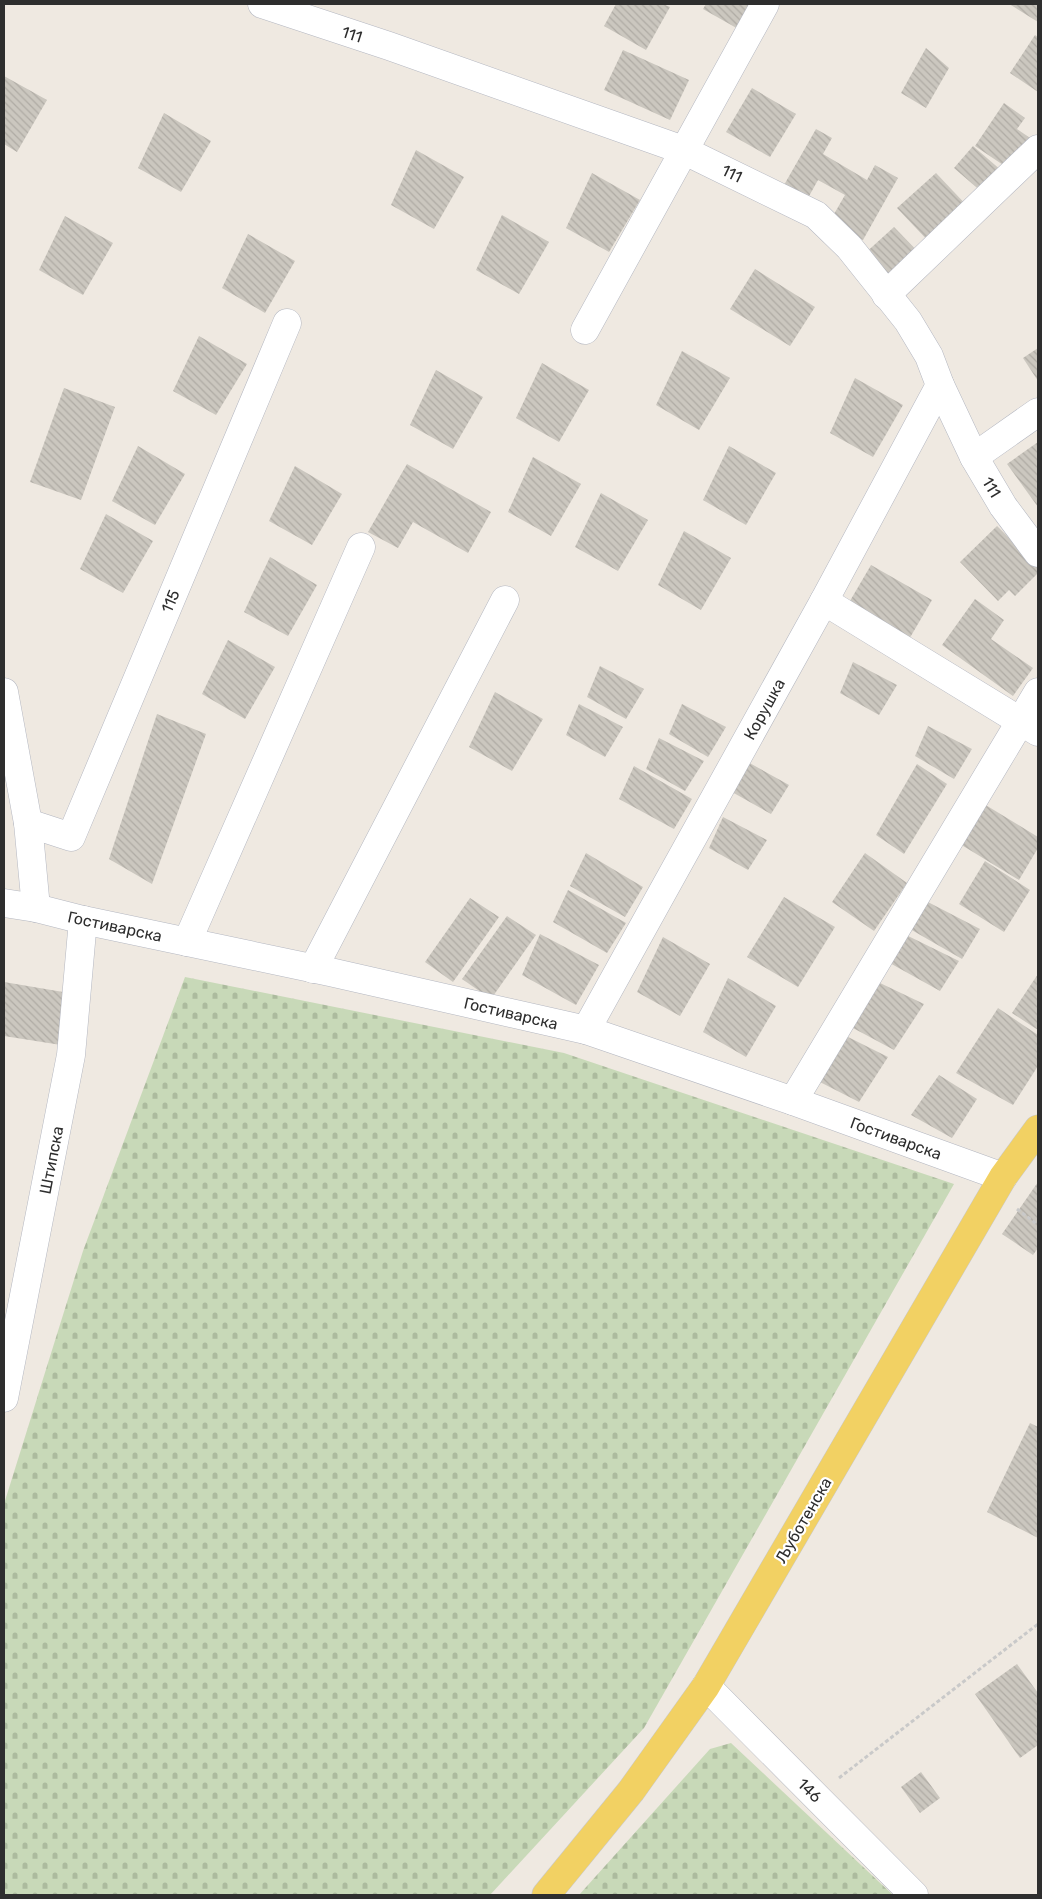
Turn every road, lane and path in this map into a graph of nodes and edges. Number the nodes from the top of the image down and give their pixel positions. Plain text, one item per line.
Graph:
1 (262, 4) edge
2 (765, 4) edge
3 (1038, 149) edge
4 (683, 150) junction
5 (886, 294) junction
6 (287, 323) dead end
7 (585, 330) dead end
8 (940, 385) junction
9 (1038, 412) edge
10 (974, 457) junction
11 (361, 547) dead end
12 (1038, 552) edge
13 (505, 600) dead end
14 (824, 601) junction
15 (4, 692) edge
16 (1038, 692) edge
17 (1029, 727) edge
18 (28, 823) junction
19 (4, 903) edge
20 (36, 908) junction
21 (84, 920) junction
22 (187, 942) junction
23 (313, 969) junction
24 (586, 1030) junction
25 (793, 1101) junction
26 (1038, 1129) edge
27 (1003, 1177) junction
28 (1019, 1210) dead end
29 (1038, 1225) edge
30 (4, 1398) edge
31 (1038, 1624) edge
32 (706, 1686) junction
33 (816, 1796) junction
34 (546, 1895) edge
35 (914, 1895) edge

1 - 4 street, 111
2 - 4 street
3 - 5 street
4 - 5 street, 111
4 - 7 street
5 - 8 street, 111
6 - 18 street, 115
8 - 10 street, 111
8 - 14 street, Корушка
9 - 10 street
10 - 12 street, 111
11 - 22 street
13 - 23 street
14 - 17 street
14 - 24 street, Корушка
15 - 18 street
16 - 17 street
17 - 25 street
18 - 20 street
19 - 20 street, Гостиварска
20 - 21 street, Гостиварска
21 - 22 street, Гостиварска
21 - 30 street, Штипска
22 - 23 street, Гостиварска
23 - 24 street, Гостиварска
24 - 25 street, Гостиварска
25 - 27 street, Гостиварска
26 - 27 main road, Љуботенска
27 - 32 main road, Љуботенска
28 - 29 path
31 - 33 path
32 - 33 street, 146
32 - 34 main road, Љуботенска
33 - 35 street, 146

